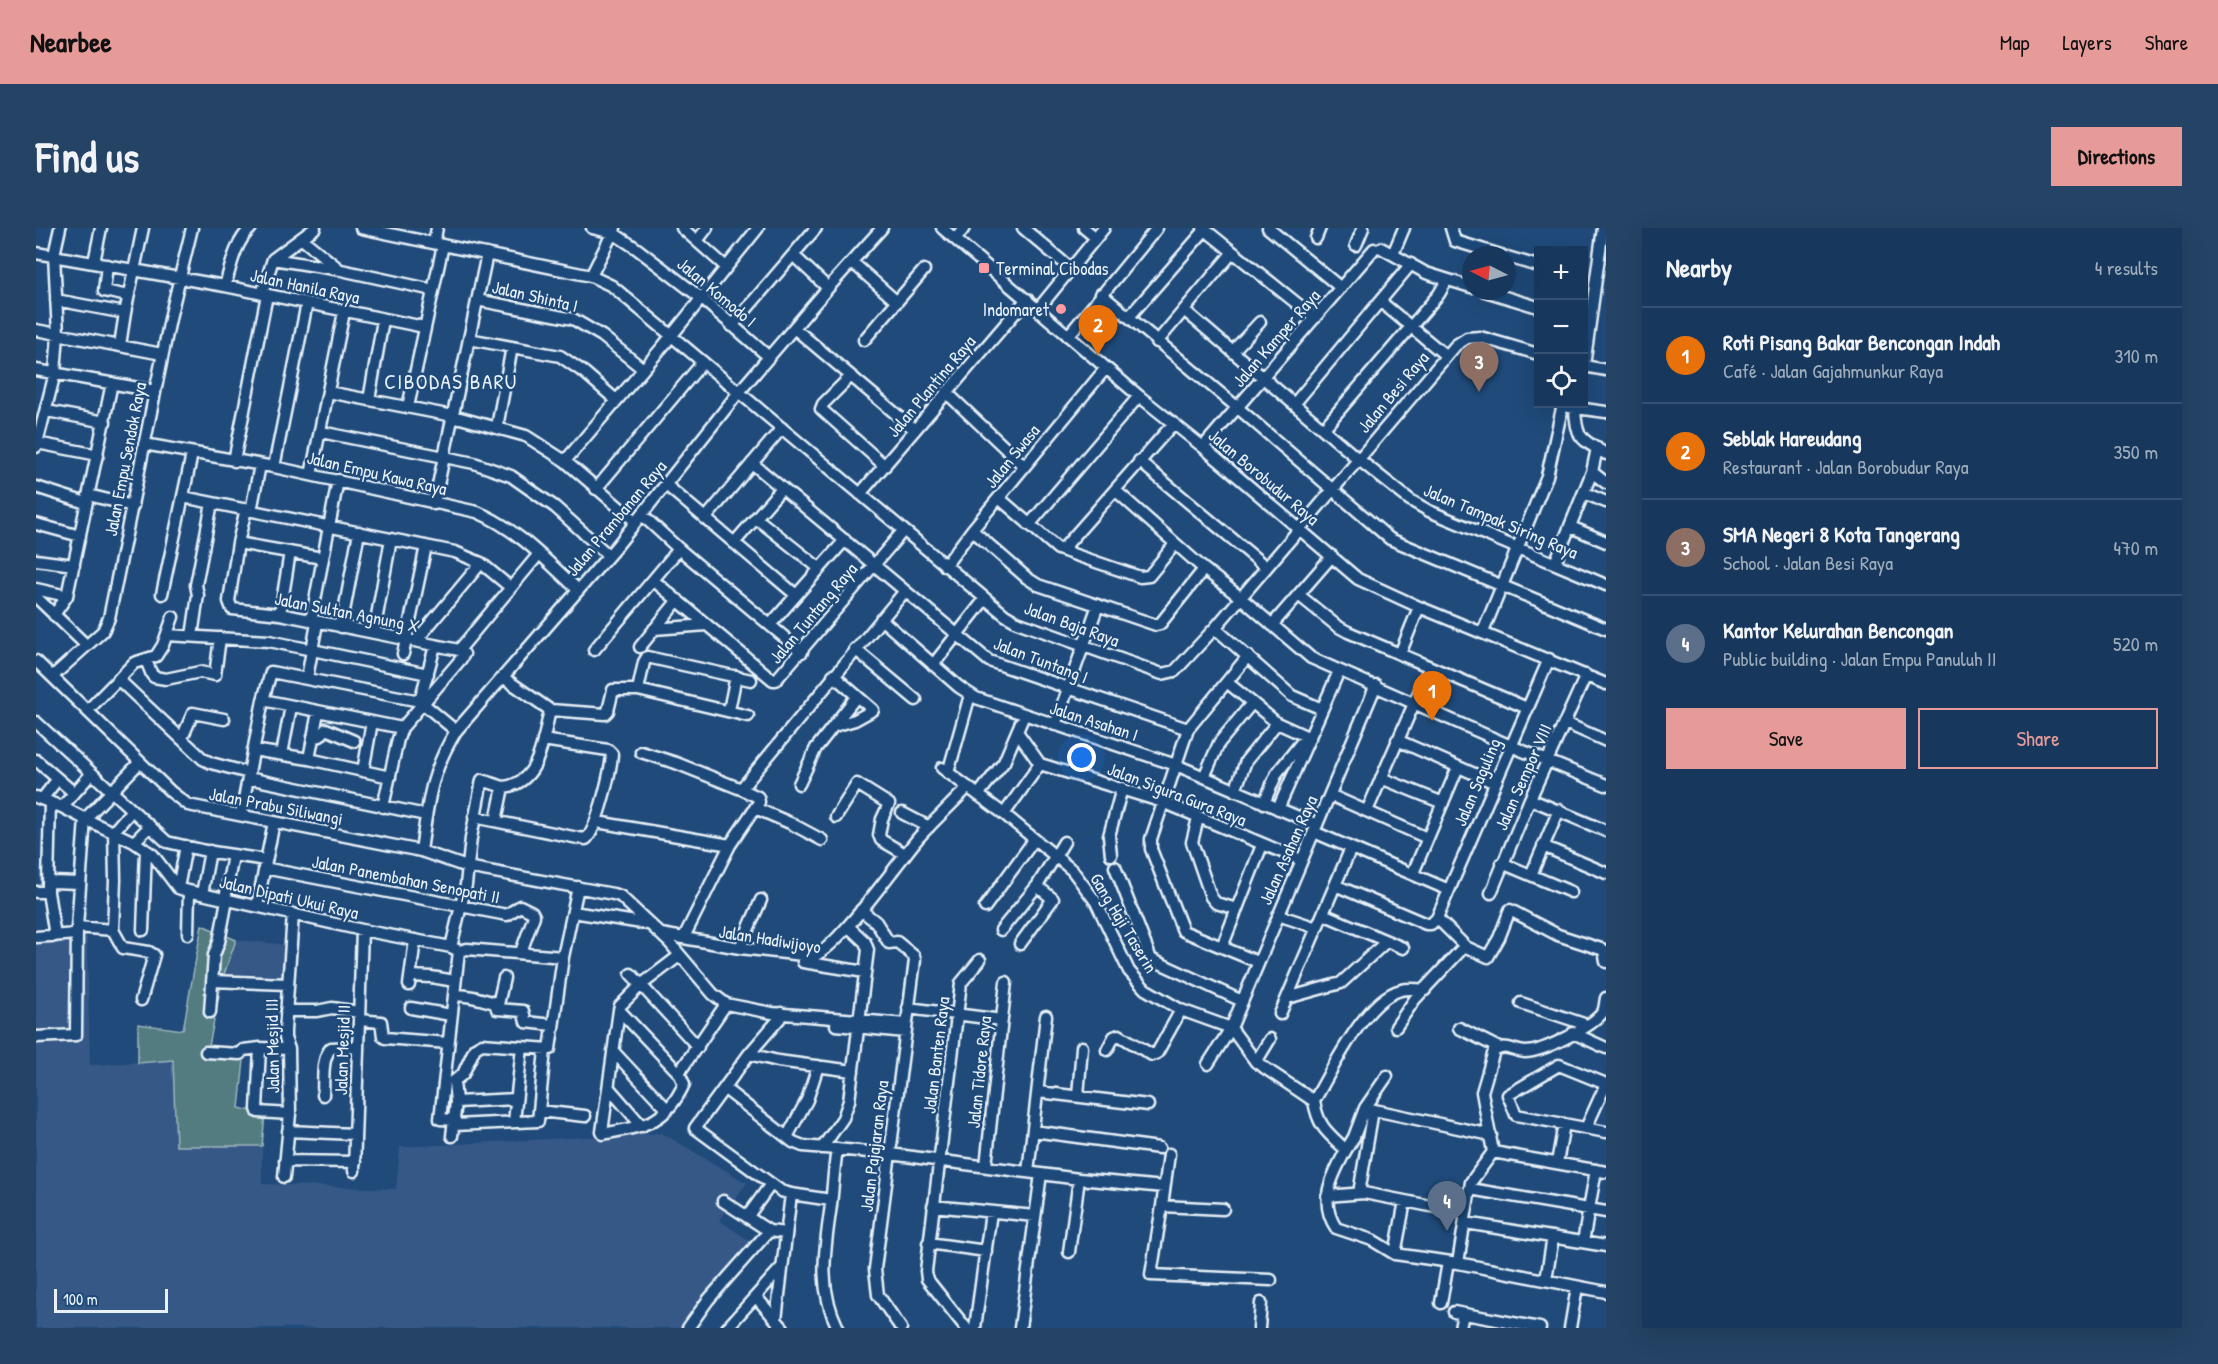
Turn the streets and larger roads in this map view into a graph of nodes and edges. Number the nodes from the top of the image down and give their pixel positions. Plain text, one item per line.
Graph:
1 (60, 228) edge
2 (100, 228) edge
3 (143, 228) edge
4 (192, 228) edge
5 (251, 228) edge
6 (315, 228) edge
7 (361, 228) edge
8 (437, 228) edge
9 (592, 228) edge
10 (682, 228) edge
11 (707, 228) edge
12 (758, 228) edge
13 (816, 228) edge
14 (882, 228) edge
15 (942, 228) edge
16 (964, 228) edge
17 (1023, 228) edge
18 (1084, 228) edge
19 (1104, 228) edge
20 (1157, 228) edge
21 (1268, 228) edge
22 (1363, 228) edge
23 (1404, 228) edge
24 (1603, 228) edge
25 (1204, 229) edge
26 (1451, 229) edge
27 (614, 231) edge
28 (1096, 238) junction
29 (302, 239) junction
30 (956, 239) junction
31 (697, 241) junction
32 (439, 244) junction
33 (1356, 245) dead end
34 (1471, 246) edge
35 (1604, 246) edge
36 (1395, 251) junction
37 (1233, 252) junction
38 (36, 253) edge
39 (487, 254) junction
40 (54, 255) junction
41 (793, 255) junction
42 (273, 259) junction
43 (1516, 260) edge
44 (94, 262) junction
45 (852, 262) junction
46 (1411, 264) junction
47 (107, 265) junction
48 (1534, 265) edge
49 (726, 267) junction
50 (1070, 268) junction
51 (134, 270) junction
52 (341, 270) junction
53 (924, 270) dead end
54 (591, 276) junction
55 (179, 278) junction
56 (1447, 280) junction
57 (1462, 284) edge
58 (225, 286) junction
59 (828, 288) junction
60 (1341, 288) junction
61 (433, 290) junction
62 (265, 294) junction
63 (1101, 294) junction
64 (128, 296) junction
65 (701, 298) junction
66 (1027, 299) junction
67 (56, 300) junction
68 (477, 300) junction
69 (1515, 300) edge
70 (897, 302) junction
71 (1381, 302) junction
72 (307, 303) junction
73 (1534, 306) edge
74 (1039, 308) junction
75 (1184, 310) junction
76 (344, 312) junction
77 (125, 313) junction
78 (1129, 317) junction
79 (1315, 318) junction
80 (383, 320) junction
81 (1260, 322) dead end
82 (732, 326) junction
83 (424, 327) junction
84 (794, 328) junction
85 (1411, 328) junction
86 (36, 330) edge
87 (58, 334) junction
88 (672, 336) junction
89 (1068, 336) junction
90 (469, 339) junction
91 (864, 340) dead end
92 (1157, 342) junction
93 (120, 345) junction
94 (512, 347) junction
95 (1233, 351) junction
96 (1534, 353) edge
97 (162, 354) junction
98 (1586, 354) edge
99 (1445, 355) junction
100 (770, 357) junction
101 (703, 362) junction
102 (1588, 367) edge
103 (1106, 368) junction
104 (643, 369) junction
105 (1606, 369) edge
106 (36, 370) edge
107 (55, 373) junction
108 (851, 376) junction
109 (1264, 377) junction
110 (112, 383) junction
111 (155, 391) junction
112 (328, 392) junction
113 (739, 392) junction
114 (946, 392) junction
115 (1139, 396) junction
116 (369, 400) junction
117 (616, 400) junction
118 (1295, 403) junction
119 (43, 407) edge
120 (408, 408) junction
121 (1238, 408) junction
122 (1562, 408) edge
123 (1575, 408) joint
124 (1606, 412) edge
125 (453, 416) junction
126 (105, 423) junction
127 (1173, 424) junction
128 (497, 427) junction
129 (782, 428) junction
130 (1324, 429) junction
131 (915, 430) junction
132 (321, 432) junction
133 (37, 439) edge
134 (144, 444) junction
135 (1203, 447) junction
136 (1601, 451) edge
137 (98, 454) junction
138 (192, 454) junction
139 (445, 457) junction
140 (1358, 459) junction
141 (234, 461) junction
142 (565, 461) junction
143 (1139, 461) junction
144 (752, 463) junction
145 (260, 465) junction
146 (885, 466) junction
147 (1024, 466) junction
148 (274, 467) junction
149 (1593, 472) junction
150 (311, 475) junction
151 (338, 480) junction
152 (1606, 483) edge
153 (666, 485) junction
154 (36, 487) edge
155 (782, 488) junction
156 (596, 489) junction
157 (1115, 490) junction
158 (1333, 490) junction
159 (1584, 493) junction
160 (860, 495) junction
161 (183, 497) junction
162 (999, 498) junction
163 (87, 499) junction
164 (1606, 502) edge
165 (212, 503) junction
166 (434, 504) junction
167 (133, 506) junction
168 (249, 510) junction
169 (638, 518) junction
170 (756, 518) junction
171 (705, 519) junction
172 (36, 524) edge
173 (1029, 525) junction
174 (329, 526) junction
175 (1571, 527) junction
176 (1300, 528) junction
177 (972, 530) junction
178 (903, 531) junction
179 (359, 532) junction
180 (80, 536) junction
181 (391, 539) junction
182 (845, 540) junction
183 (1606, 542) edge
184 (238, 543) junction
185 (734, 543) junction
186 (1175, 544) junction
187 (426, 546) junction
188 (1518, 548) junction
189 (679, 549) junction
190 (1062, 550) junction
191 (290, 552) junction
192 (539, 554) junction
193 (608, 555) junction
194 (1332, 556) junction
195 (322, 558) junction
196 (36, 560) edge
197 (481, 563) junction
198 (1555, 563) junction
199 (74, 565) junction
200 (874, 565) junction
201 (945, 566) junction
202 (1266, 567) junction
203 (819, 568) junction
204 (1204, 569) junction
205 (653, 580) junction
206 (1606, 585) edge
207 (1502, 586) junction
208 (510, 587) junction
209 (36, 589) edge
210 (578, 590) junction
211 (905, 591) junction
212 (162, 594) dead end
213 (796, 594) junction
214 (67, 596) junction
215 (1300, 596) junction
216 (36, 597) edge
217 (1241, 598) junction
218 (985, 599) junction
219 (678, 600) junction
220 (1098, 605) junction
221 (1419, 607) junction
222 (280, 614) junction
223 (54, 615) junction
224 (173, 617) dead end
225 (881, 619) junction
226 (314, 622) junction
227 (707, 625) junction
228 (770, 625) junction
229 (1272, 625) junction
230 (341, 627) junction
231 (1215, 628) junction
232 (654, 629) junction
233 (1606, 629) edge
234 (374, 632) junction
235 (1483, 632) junction
236 (167, 635) junction
237 (958, 635) junction
238 (192, 636) junction
239 (220, 638) junction
240 (412, 640) junction
241 (86, 645) junction
242 (435, 645) junction
243 (1083, 646) junction
244 (640, 647) dead end
245 (855, 649) junction
246 (459, 650) junction
247 (594, 650) dead end
248 (312, 651) junction
249 (802, 652) junction
250 (403, 654) dead end
251 (1400, 654) junction
252 (1248, 656) junction
253 (1549, 659) junction
254 (146, 660) junction
255 (36, 661) edge
256 (933, 665) junction
257 (1430, 667) junction
258 (1339, 671) junction
259 (428, 674) junction
260 (833, 675) junction
261 (1586, 675) junction
262 (53, 676) junction
263 (736, 676) junction
264 (307, 678) junction
265 (504, 678) junction
266 (119, 680) junction
267 (751, 680) dead end
268 (1228, 683) junction
269 (1606, 684) edge
270 (1376, 685) junction
271 (1068, 689) junction
272 (638, 690) junction
273 (970, 695) junction
274 (857, 696) junction
275 (263, 700) junction
276 (916, 700) dead end
277 (422, 702) junction
278 (1414, 702) junction
279 (1252, 703) junction
280 (291, 706) junction
281 (1527, 708) junction
282 (1322, 709) junction
283 (88, 710) junction
284 (550, 710) junction
285 (729, 710) junction
286 (318, 712) junction
287 (1024, 715) junction
288 (748, 716) dead end
289 (224, 719) dead end
290 (36, 722) edge
291 (372, 722) junction
292 (1277, 723) junction
293 (1565, 723) junction
294 (1055, 725) junction
295 (834, 726) junction
296 (402, 728) junction
297 (1188, 729) junction
298 (456, 731) junction
299 (1018, 733) junction
300 (313, 737) junction
301 (1308, 737) junction
302 (182, 738) junction
303 (543, 740) junction
304 (1397, 740) junction
305 (354, 741) dead end
306 (1606, 741) edge
307 (1511, 746) junction
308 (253, 750) junction
309 (641, 752) dead end
310 (282, 754) junction
311 (309, 759) junction
312 (1548, 761) junction
313 (140, 762) junction
314 (37, 763) edge
315 (1040, 764) junction
316 (1284, 764) junction
317 (1176, 765) junction
318 (1458, 767) junction
319 (363, 771) junction
320 (1295, 771) junction
321 (92, 773) junction
322 (249, 776) junction
323 (390, 777) junction
324 (1204, 777) junction
325 (1381, 778) junction
326 (57, 780) junction
327 (1495, 783) junction
328 (799, 784) dead end
329 (1606, 785) edge
330 (968, 787) junction
331 (503, 788) junction
332 (1122, 788) junction
333 (741, 789) junction
334 (1235, 790) junction
335 (73, 792) junction
336 (112, 792) junction
337 (978, 795) junction
338 (1330, 795) junction
339 (43, 799) edge
340 (1530, 799) junction
341 (1163, 802) junction
342 (1443, 802) junction
343 (1264, 803) junction
344 (62, 807) junction
345 (383, 807) junction
346 (755, 808) junction
347 (1278, 809) junction
348 (132, 810) junction
349 (1559, 810) junction
350 (1367, 811) junction
351 (902, 813) dead end
352 (1004, 814) junction
353 (241, 815) junction
354 (426, 815) junction
355 (474, 817) junction
356 (836, 817) dead end
357 (1198, 818) junction
358 (85, 819) junction
359 (496, 821) junction
360 (274, 822) junction
361 (597, 822) junction
362 (150, 826) junction
363 (929, 827) junction
364 (1315, 829) junction
365 (114, 831) junction
366 (1606, 831) edge
367 (1427, 838) junction
368 (822, 840) dead end
369 (1034, 840) junction
370 (134, 842) junction
371 (1064, 842) dead end
372 (730, 845) junction
373 (1262, 845) junction
374 (186, 846) junction
375 (1544, 846) junction
376 (1351, 848) junction
377 (146, 850) junction
378 (210, 851) junction
379 (422, 851) junction
380 (905, 854) junction
381 (1055, 854) junction
382 (233, 855) junction
383 (1111, 855) dead end
384 (36, 860) edge
385 (49, 860) junction
386 (1301, 860) junction
387 (1502, 863) junction
388 (265, 864) junction
389 (467, 867) junction
390 (1115, 867) dead end
391 (1413, 873) junction
392 (1606, 873) edge
393 (1531, 875) junction
394 (80, 883) junction
395 (1335, 885) junction
396 (1037, 886) junction
397 (578, 887) junction
398 (48, 888) junction
399 (184, 889) junction
400 (1449, 890) junction
401 (36, 892) edge
402 (1571, 892) dead end
403 (1491, 893) dead end
404 (202, 894) junction
405 (226, 900) junction
406 (761, 900) dead end
407 (257, 906) junction
408 (460, 907) junction
409 (985, 907) dead end
410 (1237, 909) junction
411 (861, 910) junction
412 (573, 912) junction
413 (293, 914) junction
414 (1323, 914) junction
415 (1278, 915) junction
416 (1437, 918) junction
417 (652, 925) junction
418 (848, 926) junction
419 (1317, 928) junction
420 (77, 930) junction
421 (113, 930) junction
422 (143, 930) dead end
423 (362, 930) junction
424 (1001, 930) dead end
425 (188, 934) dead end
426 (55, 936) junction
427 (36, 937) edge
428 (684, 937) junction
429 (665, 938) junction
430 (415, 940) junction
431 (1388, 941) junction
432 (1020, 944) dead end
433 (1222, 947) junction
434 (1466, 947) junction
435 (740, 948) junction
436 (1403, 948) dead end
437 (455, 949) junction
438 (521, 952) junction
439 (679, 956) junction
440 (563, 957) junction
441 (980, 960) dead end
442 (1258, 962) junction
443 (1606, 962) edge
444 (865, 972) junction
445 (631, 974) dead end
446 (504, 978) dead end
447 (212, 981) junction
448 (455, 981) junction
449 (1006, 982) dead end
450 (288, 984) junction
451 (641, 985) junction
452 (1425, 990) junction
453 (454, 995) junction
454 (1287, 998) junction
455 (1606, 998) edge
456 (141, 1000) dead end
457 (1242, 1001) junction
458 (1521, 1003) dead end
459 (726, 1004) junction
460 (411, 1008) dead end
461 (908, 1008) junction
462 (497, 1009) junction
463 (619, 1010) junction
464 (1181, 1010) junction
465 (286, 1011) junction
466 (210, 1012) dead end
467 (1605, 1012) edge
468 (778, 1014) junction
469 (957, 1014) junction
470 (1280, 1014) dead end
471 (451, 1015) junction
472 (359, 1016) junction
473 (1046, 1016) dead end
474 (1002, 1020) junction
475 (859, 1023) junction
476 (553, 1025) junction
477 (1587, 1025) junction
478 (1396, 1027) dead end
479 (905, 1028) junction
480 (1231, 1028) junction
481 (1459, 1028) dead end
482 (1573, 1033) junction
483 (36, 1037) edge
484 (1270, 1038) dead end
485 (448, 1043) junction
486 (358, 1047) junction
487 (522, 1047) junction
488 (698, 1047) junction
489 (1082, 1047) dead end
490 (260, 1048) junction
491 (1499, 1048) junction
492 (1606, 1048) edge
493 (289, 1049) junction
494 (547, 1050) junction
495 (1107, 1050) dead end
496 (613, 1051) junction
497 (206, 1052) dead end
498 (749, 1054) junction
499 (1256, 1062) junction
500 (1208, 1064) dead end
501 (818, 1066) junction
502 (853, 1071) junction
503 (1387, 1076) dead end
504 (681, 1078) junction
505 (1606, 1084) edge
506 (609, 1088) junction
507 (725, 1089) junction
508 (1039, 1092) junction
509 (323, 1095) dead end
510 (1078, 1096) junction
511 (516, 1099) junction
512 (1314, 1101) junction
513 (456, 1102) junction
514 (1148, 1104) dead end
515 (668, 1109) junction
516 (1369, 1109) junction
517 (539, 1112) junction
518 (290, 1114) junction
519 (585, 1116) dead end
520 (514, 1122) junction
521 (1564, 1124) junction
522 (642, 1126) junction
523 (454, 1127) junction
524 (1586, 1128) junction
525 (288, 1131) junction
526 (1033, 1131) junction
527 (1606, 1132) edge
528 (354, 1134) junction
529 (1491, 1135) junction
530 (787, 1137) junction
531 (822, 1148) junction
532 (1159, 1148) dead end
533 (837, 1149) junction
534 (1346, 1150) junction
535 (1492, 1152) junction
536 (891, 1154) junction
537 (1169, 1154) dead end
538 (939, 1160) junction
539 (285, 1161) junction
540 (1557, 1163) junction
541 (986, 1166) junction
542 (1601, 1171) edge
543 (1028, 1172) junction
544 (1041, 1174) junction
545 (284, 1177) dead end
546 (1078, 1179) junction
547 (771, 1184) junction
548 (1164, 1187) junction
549 (1470, 1189) junction
550 (1359, 1193) junction
551 (791, 1194) junction
552 (1327, 1196) junction
553 (831, 1200) junction
554 (723, 1201) dead end
555 (1405, 1201) junction
556 (933, 1206) junction
557 (1162, 1206) junction
558 (1223, 1209) dead end
559 (1589, 1209) junction
560 (992, 1212) junction
561 (1606, 1212) edge
562 (747, 1216) junction
563 (1035, 1216) junction
564 (1466, 1218) junction
565 (769, 1231) junction
566 (786, 1233) junction
567 (1553, 1237) junction
568 (1583, 1242) junction
569 (928, 1243) junction
570 (1606, 1245) edge
571 (986, 1251) junction
572 (1070, 1252) dead end
573 (1395, 1254) junction
574 (1453, 1263) junction
575 (782, 1268) junction
576 (1271, 1280) dead end
577 (1546, 1280) junction
578 (1577, 1287) junction
579 (1606, 1292) edge
580 (756, 1297) junction
581 (1261, 1303) dead end
582 (1441, 1303) dead end
583 (780, 1324) edge
584 (1492, 1324) edge
585 (733, 1326) edge
586 (1525, 1327) edge
587 (688, 1328) edge
588 (838, 1328) edge
589 (901, 1328) edge
590 (966, 1328) edge
591 (975, 1328) edge
592 (1020, 1328) edge
593 (1259, 1328) edge
594 (1460, 1328) edge
595 (1540, 1328) edge
596 (1570, 1328) edge

1 - 40 street
2 - 44 street
3 - 51 street
4 - 55 street, Jalan Empu Sendok Raya
5 - 58 street
6 - 29 street
7 - 32 street, Jalan Baja Raya
8 - 32 street
9 - 27 street
10 - 31 street
11 - 31 street
12 - 49 street
13 - 41 street
14 - 45 street, Jalan Prambanan Raya
15 - 30 street, Jalan Borobudur Raya
16 - 30 street
17 - 50 street
18 - 28 street
19 - 28 street
20 - 63 street
21 - 60 street
22 - 33 street
23 - 36 street
24 - 35 street
25 - 37 street
25 - 78 street
26 - 34 street
27 - 54 street
27 - 65 street, Jalan Komodo I
28 - 50 street
29 - 42 street
29 - 52 street
30 - 66 street, Jalan Borobudur Raya
31 - 49 street
32 - 39 street, Jalan Baja Raya
32 - 61 street
35 - 98 street
36 - 46 street
36 - 60 street, Jalan Kamper Raya
37 - 75 street
37 - 79 street
38 - 40 street, Jalan Hanila Raya
39 - 54 street, Jalan Baja Raya
39 - 68 street
40 - 44 street, Jalan Hanila Raya
40 - 67 street
41 - 59 street
41 - 82 street
42 - 52 street
42 - 62 street
43 - 48 street
44 - 47 street, Jalan Hanila Raya
45 - 59 street, Jalan Prambanan Raya
45 - 70 street
46 - 56 street
46 - 71 street
47 - 51 street, Jalan Hanila Raya
47 - 64 street
49 - 65 street
50 - 74 street
51 - 55 street, Jalan Hanila Raya
51 - 64 street
52 - 61 street
53 - 70 street
54 - 88 street, Jalan Baja Raya
55 - 58 street, Jalan Hanila Raya
55 - 97 street, Jalan Empu Sendok Raya
56 - 57 street
56 - 85 street
58 - 62 street, Jalan Hanila Raya
59 - 84 street, Jalan Prambanan Raya
60 - 79 street, Jalan Kamper Raya
61 - 83 street
62 - 72 street, Jalan Hanila Raya
62 - 141 street
63 - 78 street
63 - 89 street
64 - 77 street
65 - 82 street, Jalan Komodo I
65 - 88 street
66 - 74 street, Jalan Borobudur Raya
66 - 114 street, Jalan Plantina Raya
67 - 77 street
67 - 87 street
68 - 90 street
68 - 104 street, Jalan Shinta I
69 - 73 street
70 - 91 street
71 - 85 street
71 - 118 street
72 - 76 street, Jalan Hanila Raya
72 - 148 street
74 - 89 street, Jalan Borobudur Raya
75 - 92 street
75 - 95 street, Jalan Tampak Siring Raya
76 - 80 street, Jalan Hanila Raya
76 - 112 street
77 - 93 street
78 - 92 street
79 - 109 street, Jalan Kamper Raya
80 - 83 street, Jalan Hanila Raya
80 - 116 street
81 - 95 street
82 - 100 street, Jalan Komodo I
83 - 120 street
84 - 100 street, Jalan Prambanan Raya
84 - 108 street
85 - 99 street
85 - 130 street
86 - 87 street
87 - 93 street
87 - 107 street
88 - 101 street, Jalan Baja Raya
88 - 104 street
89 - 103 street, Jalan Borobudur Raya
90 - 94 street
90 - 125 street
92 - 121 street
93 - 97 street
94 - 117 street
94 - 128 street
95 - 109 street, Jalan Tampak Siring Raya
96 - 99 street, Jalan Besi Raya
97 - 111 street, Jalan Empu Sendok Raya
99 - 140 street, Jalan Besi Raya
100 - 113 street, Jalan Prambanan Raya
101 - 113 street, Jalan Baja Raya
101 - 156 street
102 - 105 street
103 - 115 street, Jalan Borobudur Raya
103 - 147 street, Jalan Swasa
104 - 117 street
106 - 107 street
107 - 110 street
107 - 119 street
108 - 131 street
108 - 146 street
109 - 118 street, Jalan Tampak Siring Raya
109 - 121 street, Jalan Kamper Raya
110 - 111 street
110 - 126 street
111 - 134 street, Jalan Empu Sendok Raya
112 - 116 street
112 - 132 street
113 - 129 street, Jalan Baja Raya
113 - 153 street, Jalan Prambanan Raya
114 - 131 street, Jalan Plantina Raya
114 - 147 street
115 - 127 street, Jalan Borobudur Raya
115 - 173 street
116 - 120 street
117 - 142 street
118 - 130 street, Jalan Tampak Siring Raya
119 - 126 street
119 - 133 street
120 - 125 street
121 - 135 street, Jalan Kamper Raya
121 - 158 street
122 - 188 street
123 - 124 street
123 - 136 street
125 - 128 street
125 - 139 street
126 - 137 street
127 - 135 street, Jalan Borobudur Raya
127 - 143 street
128 - 142 street
129 - 144 street
129 - 160 street, Jalan Baja Raya
130 - 140 street, Jalan Tampak Siring Raya
131 - 146 street, Jalan Plantina Raya
132 - 139 street
132 - 150 street
133 - 137 street
134 - 138 street, Jalan Empu Kawa Raya
134 - 167 street, Jalan Empu Sendok Raya
135 - 176 street, Jalan Borobudur Raya
136 - 149 street
137 - 163 street
138 - 141 street, Jalan Empu Kawa Raya
138 - 161 street
139 - 166 street
139 - 193 street
140 - 158 street, Jalan Besi Raya
140 - 188 street, Jalan Tampak Siring Raya
141 - 145 street, Jalan Empu Kawa Raya
142 - 156 street
143 - 157 street
143 - 202 street
144 - 155 street, Jalan Tuntang I
144 - 171 street
145 - 148 street, Jalan Empu Kawa Raya
145 - 168 street
146 - 160 street, Jalan Plantina Raya
147 - 162 street, Jalan Swasa
148 - 150 street, Jalan Empu Kawa Raya
149 - 152 street
149 - 159 street
150 - 151 street, Jalan Empu Kawa Raya
151 - 166 street, Jalan Empu Kawa Raya
151 - 174 street
153 - 169 street, Jalan Prambanan Raya
153 - 171 street
154 - 163 street
155 - 170 street
155 - 182 street, Jalan Tuntang I
156 - 169 street
157 - 186 street
157 - 190 street
158 - 176 street, Jalan Besi Raya
158 - 207 street
159 - 164 street
159 - 175 street
160 - 178 street, Jalan Baja Raya
161 - 165 street
161 - 212 street
162 - 173 street
162 - 177 street, Jalan Swasa
163 - 167 street
163 - 180 street
165 - 168 street
165 - 238 street
166 - 192 street, Jalan Empu Kawa Raya
167 - 241 street, Jalan Empu Sendok Raya
168 - 174 street
168 - 184 street
169 - 189 street
169 - 193 street, Jalan Prambanan Raya
170 - 185 street
170 - 203 street
171 - 185 street
172 - 180 street
173 - 190 street
174 - 179 street
174 - 195 street
175 - 183 street
175 - 198 street
176 - 194 street, Jalan Borobudur Raya
176 - 202 street, Jalan Baja Raya
177 - 201 street, Jalan Swasa
177 - 220 street
178 - 200 street, Jalan Tuntang Raya
178 - 201 street, Jalan Baja Raya
179 - 181 street
179 - 230 street
180 - 199 street
181 - 187 street
181 - 234 street
182 - 200 street, Jalan Tuntang I
182 - 203 street
184 - 191 street
184 - 222 street, Jalan Sultan Agnung X
185 - 213 street
186 - 190 street
186 - 204 street
187 - 197 street
187 - 240 street
188 - 198 street, Jalan Tampak Siring Raya
188 - 207 street
189 - 205 street
189 - 228 street
191 - 195 street
191 - 222 street
192 - 208 street
192 - 210 street, Jalan Empu Kawa Raya
193 - 210 street, Jalan Prambanan Raya
194 - 215 street
194 - 221 street, Jalan Borobudur Raya
195 - 226 street
196 - 199 street
197 - 208 street
197 - 240 street
198 - 206 street, Jalan Tampak Siring Raya
199 - 214 street
200 - 211 street, Jalan Tuntang I
200 - 249 street, Jalan Tuntang Raya
201 - 218 street, Jalan Baja Raya
202 - 217 street, Jalan Baja Raya
203 - 213 street
204 - 217 street
204 - 220 street
205 - 219 street
205 - 247 street
207 - 233 street
207 - 235 street
208 - 246 street
209 - 214 street
210 - 265 street, Jalan Prambanan Raya
211 - 225 street
211 - 237 street, Jalan Tuntang I
213 - 228 street
214 - 223 street
215 - 229 street
215 - 251 street
216 - 223 street
217 - 229 street
217 - 231 street, Jalan Baja Raya
218 - 237 street
218 - 243 street, Jalan Baja Raya
219 - 227 street
219 - 232 street
220 - 243 street
221 - 235 street, Jalan Borobudur Raya
221 - 251 street
222 - 226 street, Jalan Sultan Agnung X
223 - 241 street
224 - 236 street
225 - 245 street
225 - 256 street, Jalan Asahan I
226 - 230 street, Jalan Sultan Agnung X
226 - 248 street
227 - 232 street
227 - 249 street, Jalan Tuntang Raya
228 - 249 street
229 - 258 street
230 - 234 street, Jalan Sultan Agnung X
231 - 243 street, Jalan Baja Raya
231 - 252 street
232 - 244 street
234 - 240 street, Jalan Sultan Agnung X
235 - 253 street, Jalan Borobudur Raya
236 - 238 street
236 - 254 street
237 - 256 street
237 - 271 street, Jalan Tuntang I
238 - 239 street
239 - 248 street
239 - 254 street
240 - 242 street, Jalan Sultan Agnung X
240 - 250 street
241 - 262 street, Jalan Empu Sendok Raya
242 - 246 street, Jalan Sultan Agnung X
242 - 259 street
243 - 271 street
245 - 260 street
245 - 276 street
246 - 277 street
248 - 259 street
248 - 264 street
251 - 257 street
252 - 268 street
252 - 282 street
253 - 261 street, Jalan Borobudur Raya
253 - 281 street, Jalan Saguling
254 - 266 street
255 - 262 street, Jalan Prabu Siliwangi
256 - 273 street, Jalan Asahan I
257 - 278 street
257 - 281 street
258 - 270 street
258 - 282 street
259 - 277 street
260 - 274 street
260 - 333 street
261 - 269 street, Jalan Borobudur Raya
261 - 293 street, Jalan Sempor VIII
262 - 283 street, Jalan Prabu Siliwangi
263 - 267 street
263 - 272 street
263 - 285 street
264 - 275 street
264 - 277 street
265 - 284 street
265 - 298 street, Jalan Prambanan Raya
266 - 283 street
266 - 302 street
268 - 279 street
268 - 297 street
270 - 278 street
270 - 338 street, Jalan Asahan Raya
271 - 294 street
271 - 297 street, Jalan Tuntang I
272 - 284 street
272 - 285 street
273 - 287 street, Jalan Asahan I
273 - 330 street, Gang Haji Taserin
274 - 295 street
274 - 295 street
275 - 280 street
275 - 308 street
277 - 296 street
277 - 298 street
278 - 304 street
278 - 307 street
279 - 292 street
279 - 324 street
280 - 286 street
280 - 310 street
281 - 307 street, Jalan Saguling
282 - 301 street
283 - 313 street, Jalan Prabu Siliwangi
284 - 303 street
285 - 288 street
286 - 291 street
286 - 300 street
287 - 294 street, Jalan Asahan I
287 - 299 street
289 - 302 street
290 - 321 street, Jalan Panembahan Senopati II
291 - 296 street
291 - 319 street
292 - 301 street
292 - 334 street
293 - 306 street
293 - 312 street, Jalan Sempor VIII
294 - 317 street, Jalan Asahan I
295 - 328 street
296 - 323 street
297 - 317 street
298 - 354 street, Jalan Prambanan Raya
299 - 315 street
299 - 337 street
300 - 305 street
300 - 311 street
301 - 316 street
301 - 320 street
302 - 322 street
303 - 331 street
303 - 361 street
304 - 318 street
304 - 325 street
307 - 312 street
307 - 327 street, Jalan Saguling
308 - 310 street
308 - 322 street
309 - 333 street
310 - 311 street
311 - 319 street
312 - 329 street
312 - 340 street, Jalan Sempor VIII
313 - 336 street
313 - 353 street, Jalan Prabu Siliwangi
314 - 326 street
315 - 332 street, Jalan Sigura Gura Raya
315 - 352 street
316 - 320 street
316 - 343 street
317 - 324 street, Jalan Asahan I
317 - 341 street
318 - 327 street
318 - 342 street
319 - 323 street
320 - 347 street
321 - 335 street
321 - 336 street, Jalan Panembahan Senopati II
322 - 345 street
322 - 353 street
323 - 345 street
324 - 334 street, Jalan Asahan I
325 - 342 street
325 - 350 street
326 - 335 street
326 - 339 street
327 - 400 street, Jalan Saguling
330 - 337 street, Gang Haji Taserin
330 - 363 street
331 - 355 street
331 - 359 street
332 - 341 street, Jalan Sigura Gura Raya
332 - 383 street
333 - 346 street
334 - 343 street, Jalan Asahan I
335 - 344 street
336 - 348 street, Jalan Panembahan Senopati II
336 - 358 street
337 - 352 street, Gang Haji Taserin
338 - 350 street
338 - 364 street, Jalan Asahan Raya
339 - 344 street
339 - 385 street
340 - 349 street
340 - 387 street, Jalan Sempor VIII
341 - 357 street, Jalan Sigura Gura Raya
341 - 433 street
342 - 367 street
343 - 347 street, Jalan Asahan I
344 - 358 street
345 - 354 street
346 - 368 street
346 - 372 street
347 - 364 street, Jalan Asahan I
348 - 362 street, Jalan Panembahan Senopati II
348 - 365 street
349 - 366 street
349 - 375 street
350 - 367 street
351 - 363 street
352 - 369 street, Gang Haji Taserin
353 - 360 street, Jalan Prabu Siliwangi
354 - 379 street, Jalan Prambanan Raya
355 - 359 street
355 - 389 street
356 - 380 street
357 - 373 street, Jalan Sigura Gura Raya
357 - 410 street
358 - 365 street
358 - 394 street
359 - 361 street
360 - 379 street, Jalan Prabu Siliwangi
360 - 388 street
361 - 372 street
362 - 370 street
362 - 374 street, Jalan Panembahan Senopati II
363 - 380 street
364 - 376 street, Jalan Asahan I
364 - 386 street, Jalan Asahan Raya
365 - 370 street
365 - 421 street
367 - 391 street
369 - 381 street, Gang Haji Taserin
369 - 409 street
370 - 377 street
371 - 381 street
372 - 428 street
373 - 386 street, Jalan Sigura Gura Raya
373 - 410 street
374 - 378 street, Jalan Panembahan Senopati II
374 - 399 street
375 - 392 street
375 - 393 street
376 - 391 street, Jalan Asahan I
376 - 395 street
377 - 399 street
377 - 422 street
378 - 382 street, Jalan Panembahan Senopati II
378 - 404 street
379 - 389 street, Jalan Prabu Siliwangi
380 - 411 street
381 - 396 street
381 - 464 street, Gang Haji Taserin
382 - 388 street, Jalan Panembahan Senopati II
382 - 405 street
384 - 385 street
385 - 398 street
386 - 415 street, Jalan Asahan Raya
387 - 393 street
387 - 403 street, Jalan Sempor VIII
388 - 407 street
388 - 408 street, Jalan Panembahan Senopati II
389 - 397 street, Jalan Prabu Siliwangi
389 - 408 street
390 - 457 street
391 - 400 street, Jalan Asahan I
393 - 402 street
394 - 398 street
394 - 420 street
395 - 414 street
395 - 416 street
396 - 424 street
396 - 432 street
397 - 412 street
397 - 417 street, Jalan Prabu Siliwangi
398 - 401 street
398 - 426 street
399 - 404 street, Jalan Dipati Ukui Raya
399 - 425 street
400 - 416 street, Jalan Saguling
404 - 405 street, Jalan Dipati Ukui Raya
405 - 407 street, Jalan Dipati Ukui Raya
405 - 447 street
406 - 435 street
407 - 413 street, Jalan Dipati Ukui Raya
408 - 437 street
408 - 438 street, Jalan Panembahan Senopati II
410 - 433 street
411 - 418 street
411 - 461 street, Jalan Pajajaran Raya
412 - 417 street
412 - 440 street
413 - 423 street, Jalan Dipati Ukui Raya
413 - 450 street, Jalan Mesjid III
414 - 419 street
414 - 431 street
415 - 419 street
415 - 442 street, Jalan Asahan Raya
416 - 434 street
417 - 429 street, Jalan Prabu Siliwangi
418 - 435 street
418 - 444 street
419 - 454 street
420 - 421 street
420 - 426 street
420 - 483 street
421 - 456 street
423 - 430 street, Jalan Dipati Ukui Raya
423 - 472 street, Jalan Mesjid II
426 - 427 street
428 - 429 street
428 - 435 street
429 - 439 street, Jalan Prabu Siliwangi
429 - 444 street, Jalan Hadiwijoyo
430 - 437 street, Jalan Dipati Ukui Raya
430 - 448 street
431 - 436 street
431 - 454 street
433 - 442 street
434 - 443 street
434 - 452 street
437 - 438 street, Jalan Dipati Ukui Raya
437 - 448 street
438 - 440 street, Jalan Dipati Ukui Raya
439 - 451 street
439 - 459 street, Jalan Prabu Siliwangi
440 - 476 street
441 - 469 street, Jalan Banten Raya
442 - 457 street, Jalan Asahan Raya
444 - 475 street
445 - 451 street
446 - 462 street
447 - 450 street
447 - 466 street
448 - 453 street
449 - 474 street, Jalan Tidore Raya
450 - 465 street, Jalan Mesjid III
451 - 463 street
451 - 488 street
452 - 478 street
452 - 512 street
453 - 462 street
453 - 471 street
454 - 470 street
455 - 467 street
457 - 480 street, Jalan Asahan Raya
458 - 477 street
459 - 468 street
459 - 488 street
460 - 471 street
461 - 469 street
461 - 479 street, Jalan Pajajaran Raya
462 - 476 street
463 - 496 street
463 - 504 street
464 - 480 street, Gang Haji Taserin
464 - 495 street
465 - 472 street
465 - 493 street, Jalan Mesjid III
467 - 477 street
468 - 475 street
468 - 498 street
469 - 474 street
469 - 538 street, Jalan Banten Raya
471 - 485 street
472 - 485 street
472 - 486 street, Jalan Mesjid II
473 - 508 street
474 - 541 street, Jalan Tidore Raya
475 - 479 street
475 - 502 street
476 - 494 street
477 - 482 street
479 - 536 street, Jalan Pajajaran Raya
480 - 499 street
480 - 500 street, Jalan Asahan Raya
481 - 491 street
482 - 491 street
482 - 492 street
484 - 499 street
485 - 523 street
486 - 509 street
486 - 528 street, Jalan Mesjid II
487 - 494 street
487 - 511 street
487 - 513 street
488 - 504 street
489 - 510 street
490 - 493 street
490 - 497 street
490 - 518 street
491 - 529 street
493 - 518 street, Jalan Mesjid III
494 - 517 street
496 - 506 street
496 - 515 street
498 - 501 street
498 - 507 street
499 - 512 street
501 - 502 street
501 - 530 street
502 - 531 street
503 - 516 street
504 - 515 street
505 - 521 street
505 - 524 street
506 - 522 street
506 - 522 street
507 - 530 street
507 - 547 street
508 - 510 street
508 - 526 street
510 - 514 street
511 - 513 street
511 - 520 street
512 - 534 street
513 - 523 street
515 - 522 street
516 - 529 street
516 - 534 street
516 - 550 street
517 - 519 street
517 - 520 street
518 - 525 street, Jalan Mesjid III
520 - 523 street
521 - 524 street
521 - 540 street
524 - 527 street
525 - 528 street
525 - 539 street, Jalan Mesjid III
526 - 532 street
526 - 543 street
528 - 539 street, Jalan Mesjid II
529 - 535 street
530 - 531 street
531 - 533 street
533 - 536 street
533 - 553 street
534 - 552 street
535 - 540 street
535 - 549 street
536 - 538 street
536 - 589 street, Jalan Pajajaran Raya
537 - 548 street
538 - 541 street
538 - 556 street, Jalan Banten Raya
539 - 545 street, Jalan Mesjid III
540 - 542 street
541 - 543 street
542 - 559 street
543 - 544 street
544 - 546 street
544 - 563 street
546 - 548 street
546 - 572 street
547 - 551 street
547 - 562 street
548 - 557 street
549 - 559 street
549 - 564 street
550 - 552 street
550 - 555 street
551 - 553 street
551 - 566 street
552 - 573 street
553 - 588 street
554 - 562 street
555 - 564 street
555 - 573 street
556 - 560 street
556 - 569 street, Jalan Banten Raya
557 - 558 street
557 - 576 street
559 - 561 street
559 - 568 street
560 - 563 street
560 - 571 street
562 - 565 street
563 - 592 street
564 - 567 street
564 - 574 street
565 - 566 street
565 - 587 street
566 - 575 street
567 - 568 street
567 - 577 street
568 - 570 street
569 - 571 street
569 - 590 street, Jalan Banten Raya
571 - 591 street
573 - 574 street
574 - 577 street
574 - 582 street
575 - 580 street
575 - 583 street
577 - 578 street
578 - 579 street
578 - 596 street
580 - 583 street
580 - 585 street
581 - 593 street
584 - 586 street
584 - 594 street
586 - 595 street

